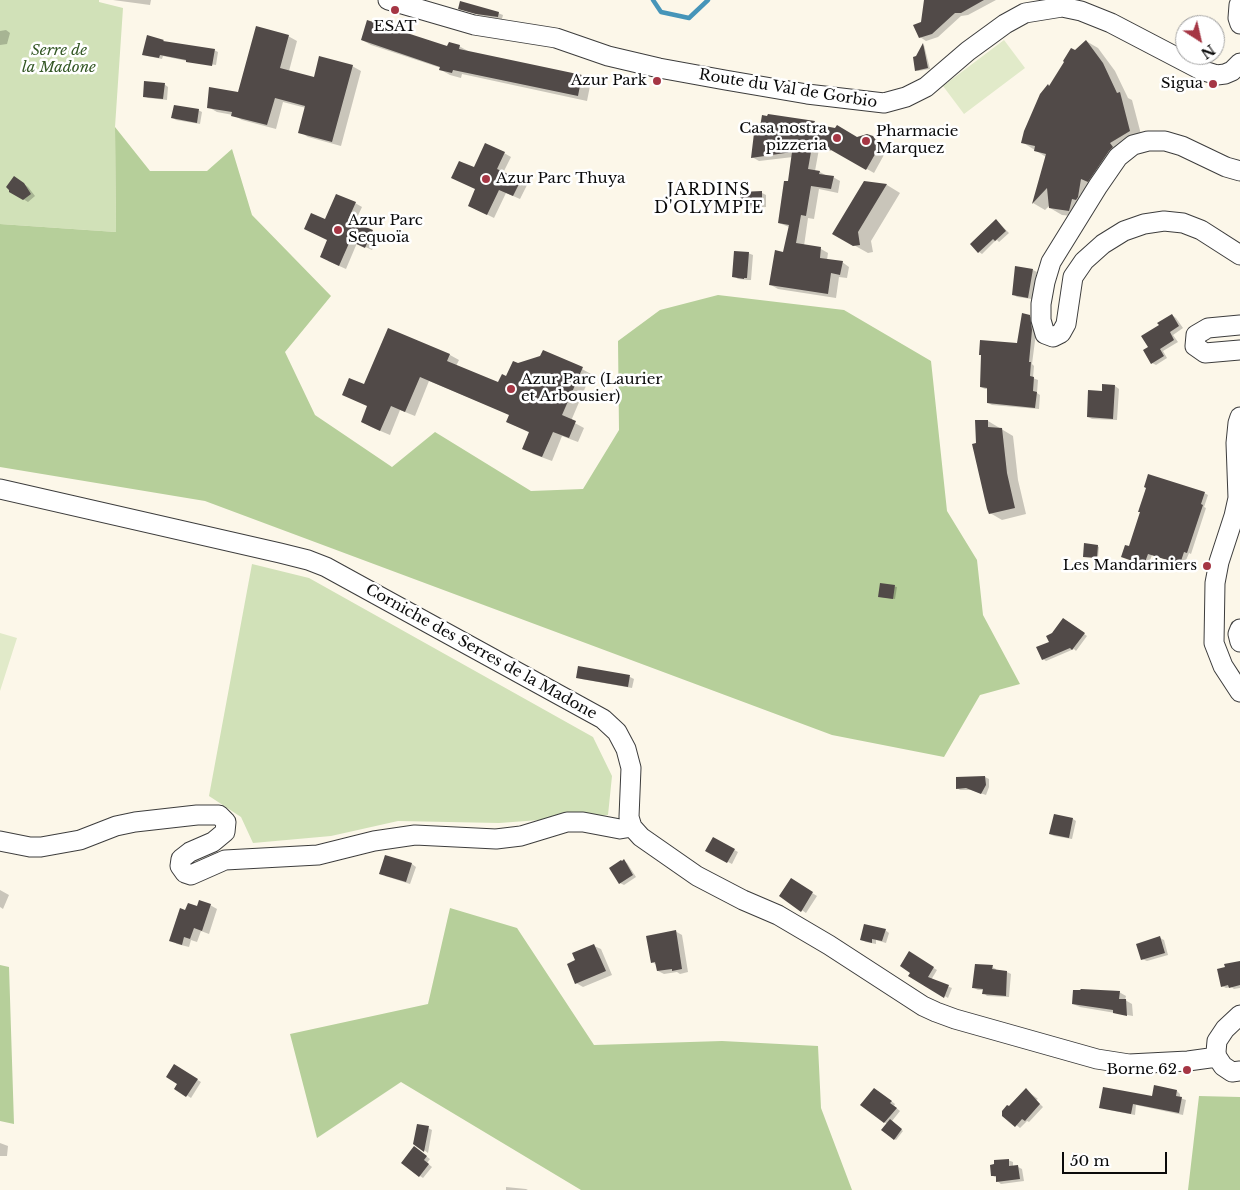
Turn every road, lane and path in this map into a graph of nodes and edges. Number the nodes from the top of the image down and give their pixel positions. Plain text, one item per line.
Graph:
1 (388, 0) edge
2 (1240, 3) edge
3 (1240, 24) edge
4 (1237, 71) edge
5 (1240, 171) edge
6 (1240, 255) edge
7 (1240, 325) edge
8 (1240, 350) edge
9 (1239, 421) edge
10 (0, 489) edge
11 (1240, 629) edge
12 (1240, 642) edge
13 (1240, 692) edge
14 (632, 827) junction
15 (0, 841) edge
16 (1240, 1015) edge
17 (1217, 1057) junction
18 (1240, 1071) edge

1 - 4 street, Route du Val de Gorbio
2 - 3 street
5 - 6 street
7 - 8 street
9 - 13 street
10 - 14 street, Corniche des Serres de la Madone
11 - 12 street
14 - 15 street
14 - 17 street
16 - 17 street
17 - 18 street

